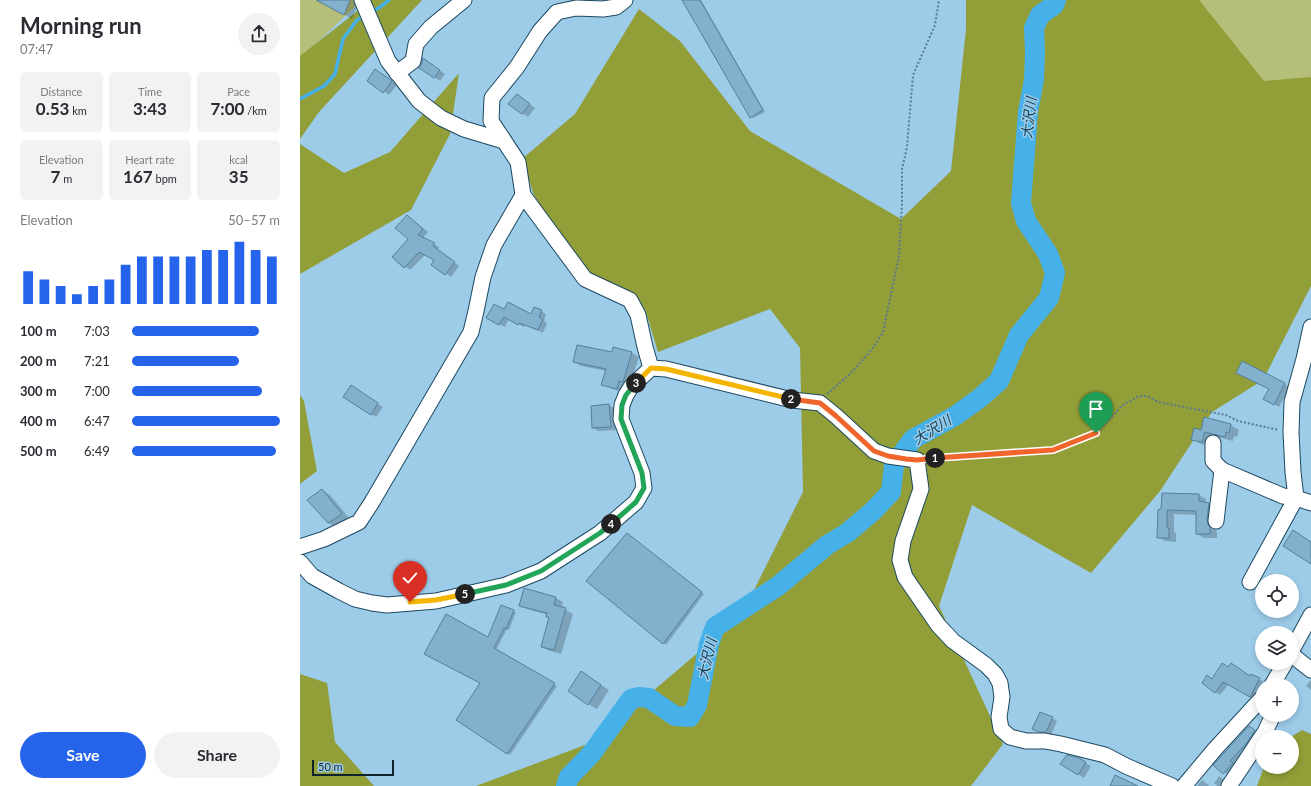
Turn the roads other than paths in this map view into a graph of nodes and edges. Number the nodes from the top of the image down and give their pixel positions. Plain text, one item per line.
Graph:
1 (362, 0) edge
2 (464, 0) edge
3 (625, 0) edge
4 (397, 73) junction
5 (504, 142) junction
6 (523, 195) junction
7 (1311, 327) edge
8 (651, 368) junction
9 (1213, 443) dead end
10 (1222, 470) junction
11 (1296, 498) junction
12 (1311, 503) edge
13 (1216, 521) dead end
14 (300, 546) edge
15 (300, 562) edge
16 (1250, 582) dead end
17 (1311, 615) edge
18 (1299, 637) edge
19 (1299, 661) edge
20 (1311, 670) edge
21 (1255, 706) edge
22 (1270, 722) edge
23 (1172, 786) edge
24 (1184, 786) edge
25 (1229, 786) edge

1 - 4 street
2 - 4 street
3 - 5 street
4 - 5 street
5 - 6 street
6 - 8 street
6 - 14 street
7 - 11 street
8 - 15 street
8 - 23 street
9 - 10 street
10 - 11 street
10 - 13 street
11 - 12 street
11 - 16 street
17 - 18 street
19 - 20 street
21 - 24 street
22 - 25 street

